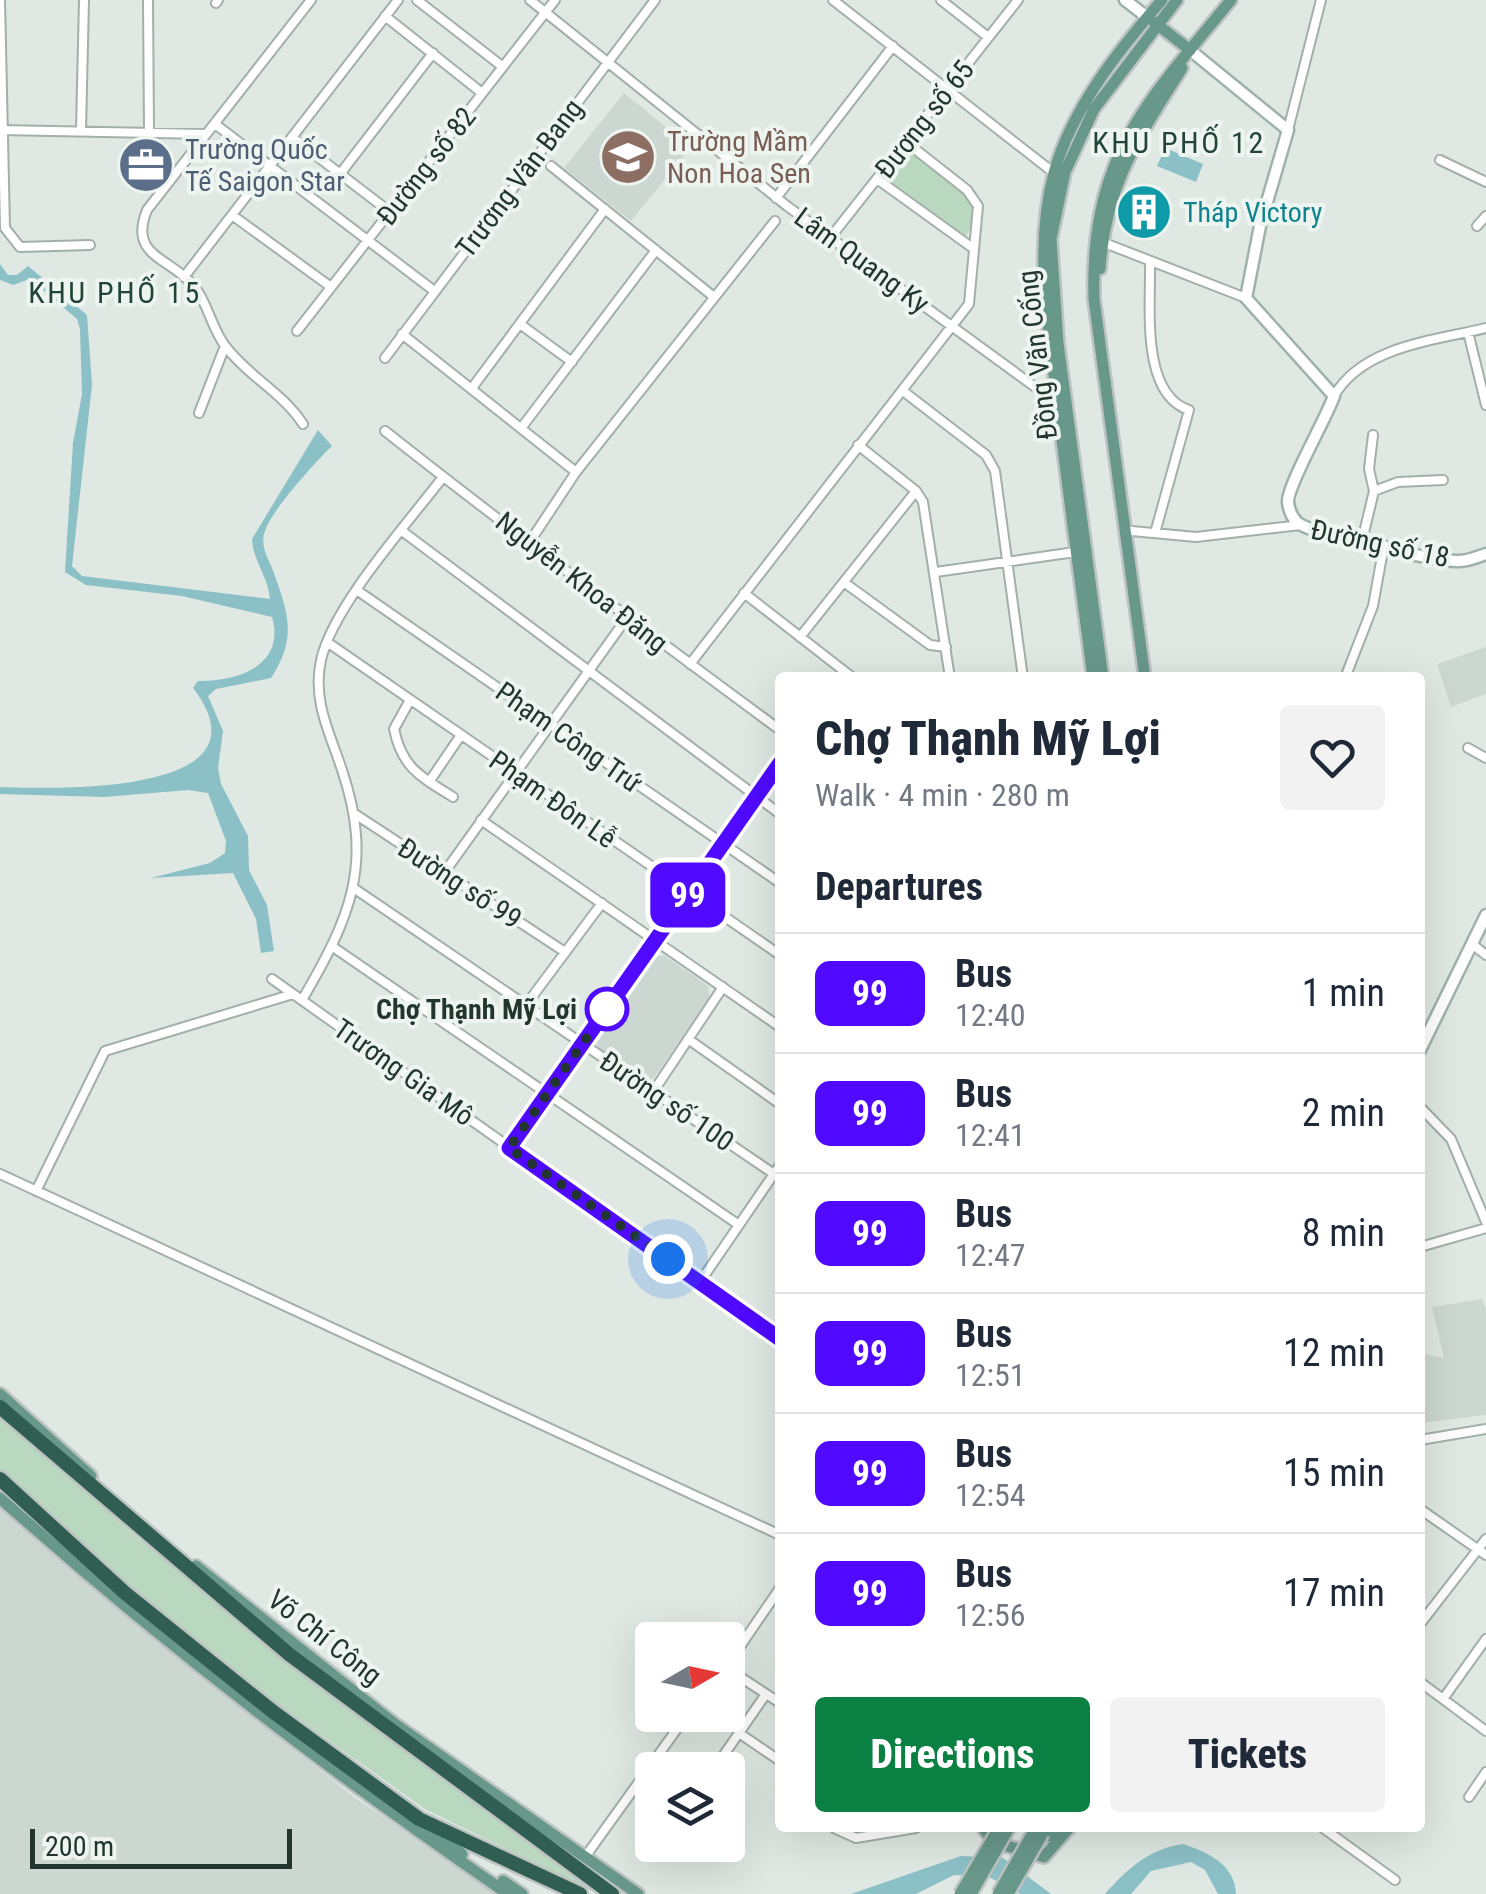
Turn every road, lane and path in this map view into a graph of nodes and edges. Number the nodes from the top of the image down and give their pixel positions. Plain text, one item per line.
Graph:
1 (0, 0) edge
2 (84, 0) edge
3 (148, 0) edge
4 (312, 0) edge
5 (398, 0) edge
6 (418, 0) edge
7 (530, 0) edge
8 (555, 0) edge
9 (655, 0) edge
10 (832, 0) edge
11 (941, 0) edge
12 (1018, 0) edge
13 (1125, 0) edge
14 (1162, 0) edge
15 (1177, 0) edge
16 (1231, 0) edge
17 (1320, 0) edge
18 (546, 13) junction
19 (385, 16) junction
20 (1152, 21) junction
21 (988, 38) junction
22 (893, 46) junction
23 (0, 50) edge
24 (1190, 50) junction
25 (434, 53) junction
26 (608, 62) junction
27 (503, 67) junction
28 (948, 88) junction
29 (482, 93) junction
30 (215, 124) junction
31 (0, 130) edge
32 (82, 130) junction
33 (149, 130) junction
34 (1288, 130) junction
35 (206, 134) junction
36 (292, 137) junction
37 (906, 142) junction
38 (1440, 160) dead end
39 (272, 163) junction
40 (551, 166) dead end
41 (1054, 173) junction
42 (340, 174) junction
43 (877, 179) junction
44 (1486, 182) edge
45 (0, 191) edge
46 (776, 198) junction
47 (1, 200) edge
48 (605, 210) junction
49 (390, 212) junction
50 (232, 215) junction
51 (1486, 216) edge
52 (774, 222) dead end
53 (1478, 226) dead end
54 (369, 238) junction
55 (830, 238) junction
56 (1102, 242) junction
57 (90, 245) dead end
58 (974, 249) junction
59 (656, 250) junction
60 (1150, 262) junction
61 (184, 278) junction
62 (331, 287) junction
63 (433, 290) junction
64 (714, 297) junction
65 (1246, 298) junction
66 (520, 324) junction
67 (953, 326) junction
68 (1486, 328) edge
69 (296, 331) dead end
70 (1468, 332) junction
71 (402, 334) junction
72 (225, 346) junction
73 (385, 358) dead end
74 (572, 362) junction
75 (472, 388) junction
76 (902, 391) junction
77 (1334, 396) junction
78 (1062, 404) junction
79 (1486, 405) edge
80 (199, 413) dead end
81 (302, 424) dead end
82 (522, 428) junction
83 (385, 431) dead end
84 (1373, 435) dead end
85 (858, 445) junction
86 (576, 472) junction
87 (443, 477) junction
88 (1443, 480) dead end
89 (916, 491) junction
90 (1374, 491) junction
91 (1301, 525) junction
92 (402, 531) junction
93 (1132, 532) junction
94 (1155, 533) junction
95 (530, 540) junction
96 (1362, 541) junction
97 (1384, 546) junction
98 (1075, 552) junction
99 (1486, 554) edge
100 (1010, 562) junction
101 (936, 572) junction
102 (845, 584) junction
103 (358, 591) junction
104 (744, 593) junction
105 (626, 619) junction
106 (800, 637) junction
107 (327, 642) junction
108 (946, 647) junction
109 (690, 664) junction
110 (588, 670) junction
111 (846, 672) edge
112 (949, 672) edge
113 (1023, 672) edge
114 (1092, 672) edge
115 (1102, 672) edge
116 (1147, 672) edge
117 (1147, 672) edge
118 (1347, 672) edge
119 (410, 700) junction
120 (550, 724) junction
121 (775, 726) edge
122 (461, 735) junction
123 (1468, 748) dead end
124 (1486, 758) edge
125 (775, 771) edge
126 (516, 773) junction
127 (429, 782) junction
128 (757, 796) junction
129 (453, 797) dead end
130 (775, 810) edge
131 (355, 814) junction
132 (481, 820) junction
133 (723, 844) junction
134 (444, 873) junction
135 (775, 880) edge
136 (354, 889) junction
137 (689, 892) junction
138 (602, 903) junction
139 (1486, 915) edge
140 (655, 940) junction
141 (1472, 944) junction
142 (333, 947) junction
143 (566, 952) junction
144 (775, 952) edge
145 (1486, 955) edge
146 (272, 979) dead end
147 (723, 987) junction
148 (298, 997) junction
149 (526, 1006) junction
150 (775, 1024) edge
151 (688, 1039) junction
152 (1425, 1040) edge
153 (582, 1044) junction
154 (653, 1092) junction
155 (548, 1093) junction
156 (775, 1100) edge
157 (1425, 1113) edge
158 (509, 1148) junction
159 (0, 1174) edge
160 (775, 1175) edge
161 (775, 1179) edge
162 (1486, 1181) edge
163 (1473, 1187) junction
164 (36, 1191) junction
165 (1486, 1225) edge
166 (738, 1226) junction
167 (1425, 1245) edge
168 (700, 1282) junction
169 (775, 1335) edge
170 (0, 1394) edge
171 (0, 1408) edge
172 (1486, 1429) edge
173 (1425, 1439) edge
174 (0, 1479) edge
175 (0, 1498) edge
176 (1425, 1512) edge
177 (775, 1533) edge
178 (1486, 1539) edge
179 (1482, 1552) edge
180 (775, 1596) edge
181 (1425, 1618) edge
182 (1486, 1639) edge
183 (745, 1640) edge
184 (745, 1679) edge
185 (1425, 1686) edge
186 (766, 1694) junction
187 (1443, 1699) junction
188 (775, 1700) edge
189 (1486, 1731) edge
190 (675, 1732) edge
191 (739, 1733) junction
192 (726, 1752) edge
193 (775, 1758) edge
194 (1486, 1772) edge
195 (347, 1775) junction
196 (1469, 1797) dead end
197 (419, 1819) junction
198 (843, 1832) edge
199 (892, 1832) edge
200 (984, 1832) edge
201 (988, 1832) edge
202 (997, 1832) edge
203 (1007, 1832) edge
204 (1043, 1832) edge
205 (1043, 1832) edge
206 (1043, 1832) edge
207 (1065, 1832) edge
208 (1329, 1832) edge
209 (579, 1862) junction
210 (1395, 1880) dead end
211 (508, 1894) edge
212 (522, 1894) edge
213 (580, 1894) edge
214 (612, 1894) edge
215 (638, 1894) edge
216 (952, 1894) edge
217 (960, 1894) edge
218 (971, 1894) edge
219 (998, 1894) edge
220 (1008, 1894) edge
221 (1016, 1894) edge

1 - 23 street
2 - 32 street
3 - 33 street
4 - 30 street
5 - 19 street
6 - 27 street
7 - 18 street, Lâm Quang Ky
8 - 18 street, Đường số 82
9 - 26 street, Trương Văn Bang
10 - 22 street
11 - 21 street
12 - 21 street, Đương số 65
13 - 20 street
14 - 20 main road, Đồng Văn Cống
15 - 20 main road, Đồng Văn Cống
16 - 24 main road
17 - 34 street
18 - 26 street, Lâm Quang Ky
18 - 27 street, Đường số 82
19 - 25 street
19 - 36 street
20 - 24 main road
20 - 41 main road, Đồng Văn Cống
20 - 78 main road, Đồng Văn Cống
21 - 28 street, Đương số 65
22 - 28 street
22 - 46 street
23 - 31 street
24 - 34 street
24 - 56 main road
24 - 116 main road
25 - 29 street
25 - 42 street
26 - 46 street, Lâm Quang Ky
26 - 63 street, Trương Văn Bang
27 - 29 street, Đường số 82
28 - 37 street, Đương số 65
28 - 41 street
29 - 49 street, Đường số 82
30 - 35 street
30 - 39 street
31 - 32 street
31 - 45 street
32 - 33 street
33 - 35 street
34 - 65 street
35 - 61 street
36 - 39 street
36 - 42 street
37 - 43 street, Đương số 65
37 - 58 street
38 - 44 street
39 - 50 street
39 - 54 street
40 - 48 street
41 - 78 main road, Đồng Văn Cống
42 - 49 street
43 - 55 street, Đương số 65
43 - 58 street
45 - 47 street
46 - 55 street, Lâm Quang Ky
47 - 57 street
48 - 59 street
48 - 66 street
49 - 54 street, Đường số 82
50 - 61 street
50 - 62 street
51 - 53 street
52 - 64 street
54 - 62 street, Đường số 82
54 - 63 street
55 - 67 street, Lâm Quang Ky
56 - 60 street
56 - 93 main road
58 - 67 street
59 - 64 street
59 - 74 street
60 - 65 street
60 - 94 street
61 - 72 street
62 - 69 street, Đường số 82
63 - 71 street, Trương Văn Bang
64 - 86 street
65 - 77 street
66 - 74 street
66 - 75 street
67 - 76 street
67 - 78 street, Lâm Quang Ky
68 - 70 street
70 - 77 street
70 - 79 street
71 - 73 street, Trương Văn Bang
71 - 75 street
72 - 80 street
72 - 81 street
74 - 82 street
75 - 82 street
76 - 85 street
76 - 100 street
77 - 91 street
78 - 98 main road, Đồng Văn Cống
78 - 115 main road, Đồng Văn Cống
82 - 86 street
83 - 87 street, Nguyễn Khoa Đăng
84 - 90 street
85 - 89 street
85 - 104 street
86 - 95 street
87 - 92 street
87 - 95 street, Nguyễn Khoa Đăng
88 - 90 street
89 - 101 street
89 - 102 street
90 - 96 street
91 - 94 street, Đường số 18
91 - 96 street, Đường số 18
92 - 103 street
92 - 110 street
93 - 94 street, Đường số 18
93 - 117 main road
95 - 105 street, Nguyễn Khoa Đăng
96 - 97 street, Đường số 18
97 - 99 street, Đường số 18
97 - 118 street
98 - 100 street
98 - 114 main road, Đồng Văn Cống
100 - 101 street
100 - 113 street
101 - 108 street
102 - 106 street
102 - 108 street
103 - 107 street
103 - 120 street, Phạm Công Trứ
104 - 106 street
104 - 109 street
105 - 109 street, Nguyễn Khoa Đăng
105 - 110 street
106 - 111 street
107 - 119 street, Phạm Đôn Lễ
107 - 131 street
108 - 112 street
109 - 121 street, Nguyễn Khoa Đăng
110 - 120 street
110 - 128 street
119 - 122 street, Phạm Đôn Lễ
119 - 127 street
120 - 126 street
120 - 133 street, Phạm Công Trứ
122 - 126 street, Phạm Đôn Lễ
122 - 127 street
123 - 124 street
125 - 128 street
126 - 132 street
126 - 137 street, Phạm Đôn Lễ
127 - 129 street
128 - 130 street
128 - 133 street
131 - 134 street, Đường số 99
131 - 136 street
132 - 134 street
132 - 138 street
133 - 135 street, Phạm Công Trứ
133 - 137 street
134 - 143 street, Đường số 99
136 - 142 street
136 - 149 street, Đường số 100
137 - 140 street
137 - 144 street, Phạm Đôn Lễ
138 - 140 street
138 - 143 street
139 - 141 street
140 - 147 street
140 - 153 street
141 - 145 street
141 - 152 street
142 - 148 street
142 - 155 street
143 - 149 street
146 - 148 street, Trương Gia Mô
147 - 150 street
147 - 151 street
148 - 158 street, Trương Gia Mô
148 - 164 street
149 - 153 street, Đường số 100
151 - 154 street
151 - 156 street
153 - 154 street, Đường số 100
153 - 155 street
154 - 160 street, Đường số 100
155 - 158 street
155 - 166 street
157 - 163 street
158 - 168 street, Trương Gia Mô
159 - 164 street
161 - 166 street
162 - 163 street
163 - 165 street
164 - 177 street
165 - 167 street
166 - 168 street
168 - 169 street, Trương Gia Mô
170 - 209 main road, Võ Chí Công
171 - 209 highway, Võ Chí Công
172 - 173 street
174 - 195 highway
175 - 195 main road
176 - 179 street
178 - 179 street
179 - 181 street
180 - 183 street
182 - 187 street
184 - 186 street
185 - 187 street
186 - 188 street
186 - 191 street
187 - 189 street
190 - 209 street
191 - 192 street
191 - 193 street
194 - 196 street
195 - 197 highway
195 - 211 main road
197 - 212 main road
197 - 213 highway
198 - 199 street
200 - 216 main road, bridge
201 - 207 main road
202 - 217 main road, bridge
203 - 218 main road, bridge
204 - 219 main road, bridge
205 - 220 main road, bridge
206 - 221 main road, bridge
208 - 210 street
209 - 214 highway, Võ Chí Công
209 - 215 main road, Võ Chí Công

